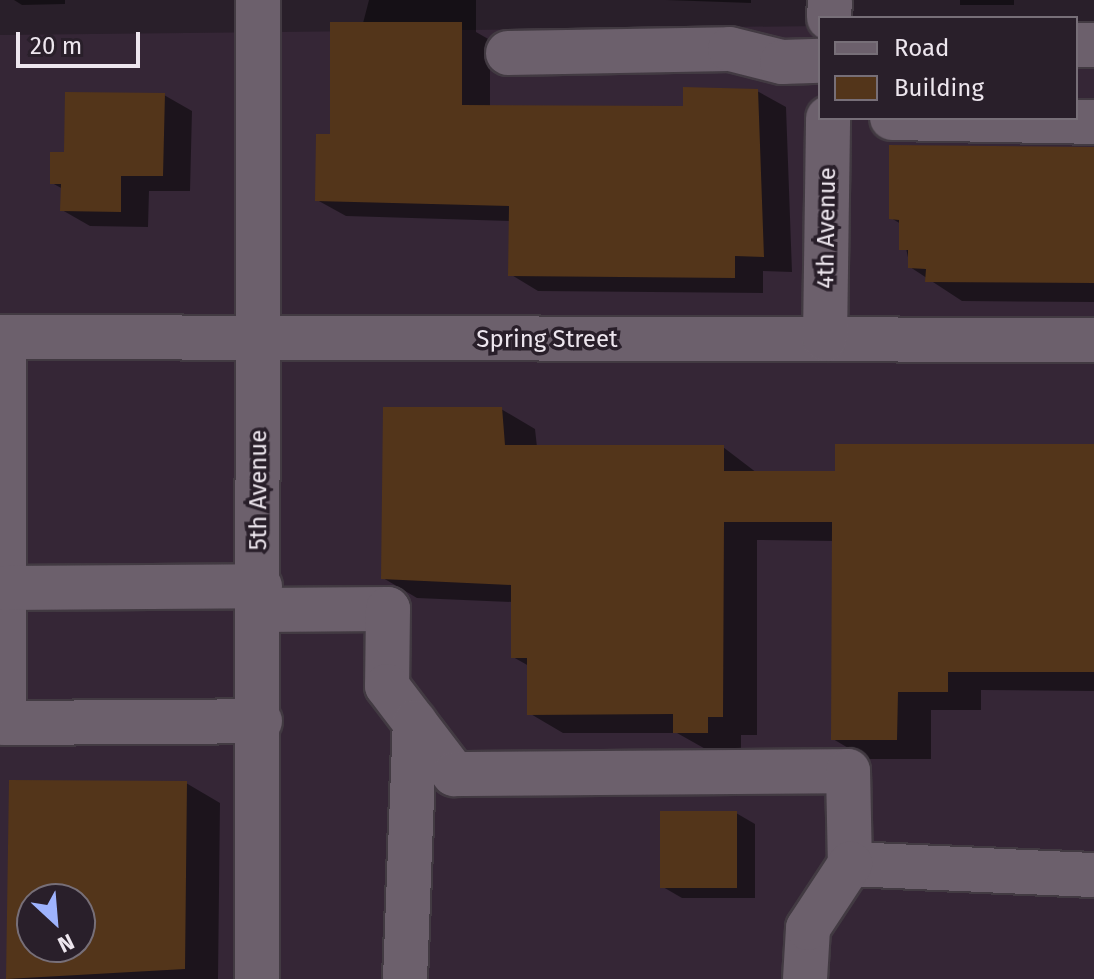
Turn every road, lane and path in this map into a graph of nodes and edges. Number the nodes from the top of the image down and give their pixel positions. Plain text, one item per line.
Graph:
1 (258, 0) edge
2 (508, 53) dead end
3 (818, 61) edge
4 (828, 120) edge
5 (993, 120) edge
6 (1094, 122) edge
7 (2, 337) edge
8 (259, 339) junction
9 (825, 339) junction
10 (1094, 340) edge
11 (4, 588) junction
12 (259, 598) junction
13 (260, 721) junction
14 (415, 722) junction
15 (850, 864) junction
16 (1094, 875) edge
17 (257, 979) edge
18 (405, 979) edge
19 (805, 979) edge

1 - 8 street, 5th Avenue
2 - 3 street
4 - 9 street, 4th Avenue
5 - 6 street
7 - 8 street, Spring Street
7 - 11 street
8 - 9 street, Spring Street
8 - 12 street, 5th Avenue
9 - 10 street, Spring Street
11 - 12 street
11 - 13 street
12 - 13 street, 5th Avenue
12 - 14 street
13 - 17 street, 5th Avenue
14 - 15 street
14 - 18 street
15 - 16 street
15 - 19 street

